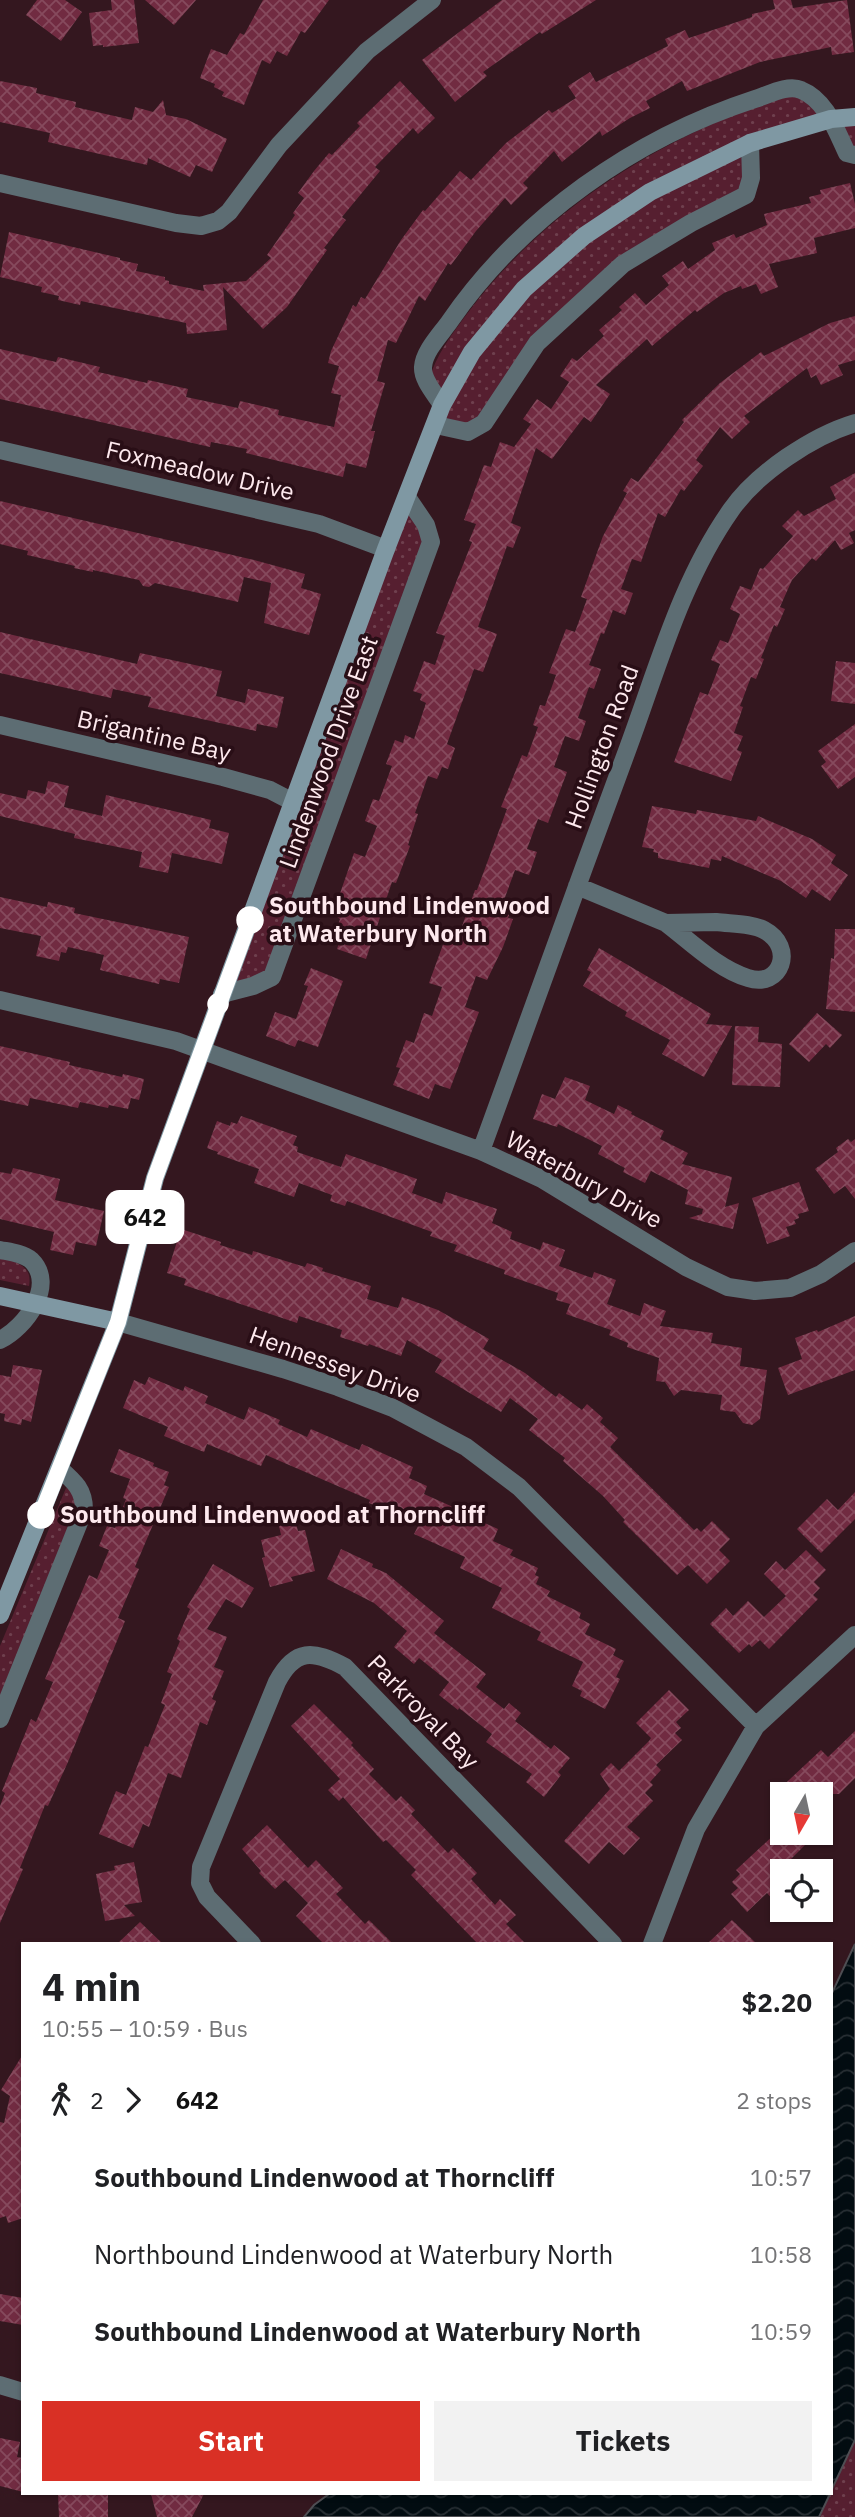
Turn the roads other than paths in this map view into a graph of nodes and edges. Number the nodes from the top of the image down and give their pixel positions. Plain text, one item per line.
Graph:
1 (432, 0) edge
2 (855, 117) edge
3 (831, 119) junction
4 (750, 143) junction
5 (855, 155) edge
6 (0, 183) edge
7 (442, 405) junction
8 (855, 423) edge
9 (436, 425) junction
10 (0, 450) edge
11 (407, 498) junction
12 (386, 549) junction
13 (0, 725) edge
14 (295, 803) junction
15 (577, 886) junction
16 (666, 923) junction
17 (222, 993) junction
18 (0, 1000) edge
19 (203, 1051) junction
20 (481, 1151) junction
21 (0, 1250) edge
22 (855, 1251) edge
23 (0, 1296) edge
24 (36, 1304) junction
25 (118, 1322) junction
26 (0, 1340) edge
27 (60, 1469) junction
28 (7, 1582) edge
29 (0, 1615) edge
30 (855, 1635) edge
31 (0, 1720) edge
32 (756, 1726) junction
33 (250, 1942) edge
34 (611, 1942) edge
35 (653, 1942) edge
36 (0, 2385) edge
37 (21, 2391) edge

1 - 6 street
2 - 3 street, Lindenwood Drive East
3 - 4 street, Lindenwood Drive East
3 - 5 street
3 - 7 street
4 - 7 street, Lindenwood Drive East
4 - 9 street
7 - 9 street, Lindenwood Drive East
8 - 15 street, Hollington Road
9 - 11 street, Lindenwood Drive East
10 - 12 street, Foxmeadow Drive
11 - 12 street, Lindenwood Drive East
11 - 17 street, Lindenwood Drive East
12 - 14 street, Lindenwood Drive East
13 - 14 street, Brigantine Bay
14 - 17 street, Lindenwood Drive East
15 - 16 street
15 - 20 street, Hollington Road
16 - 16 street
17 - 19 street, Lindenwood Drive East
18 - 19 street
19 - 20 street, Waterbury Drive
19 - 25 street, Lindenwood Drive East
20 - 22 street, Waterbury Drive
21 - 24 street
23 - 24 street, Hennessey Drive
24 - 25 street, Hennessey Drive
24 - 26 street
25 - 27 street, Lindenwood Drive East
25 - 32 street, Hennessey Drive
27 - 28 street, Lindenwood Drive East
27 - 31 street
28 - 29 street, Lindenwood Drive East
30 - 32 street
32 - 35 street
33 - 34 street, Parkroyal Bay
36 - 37 street

